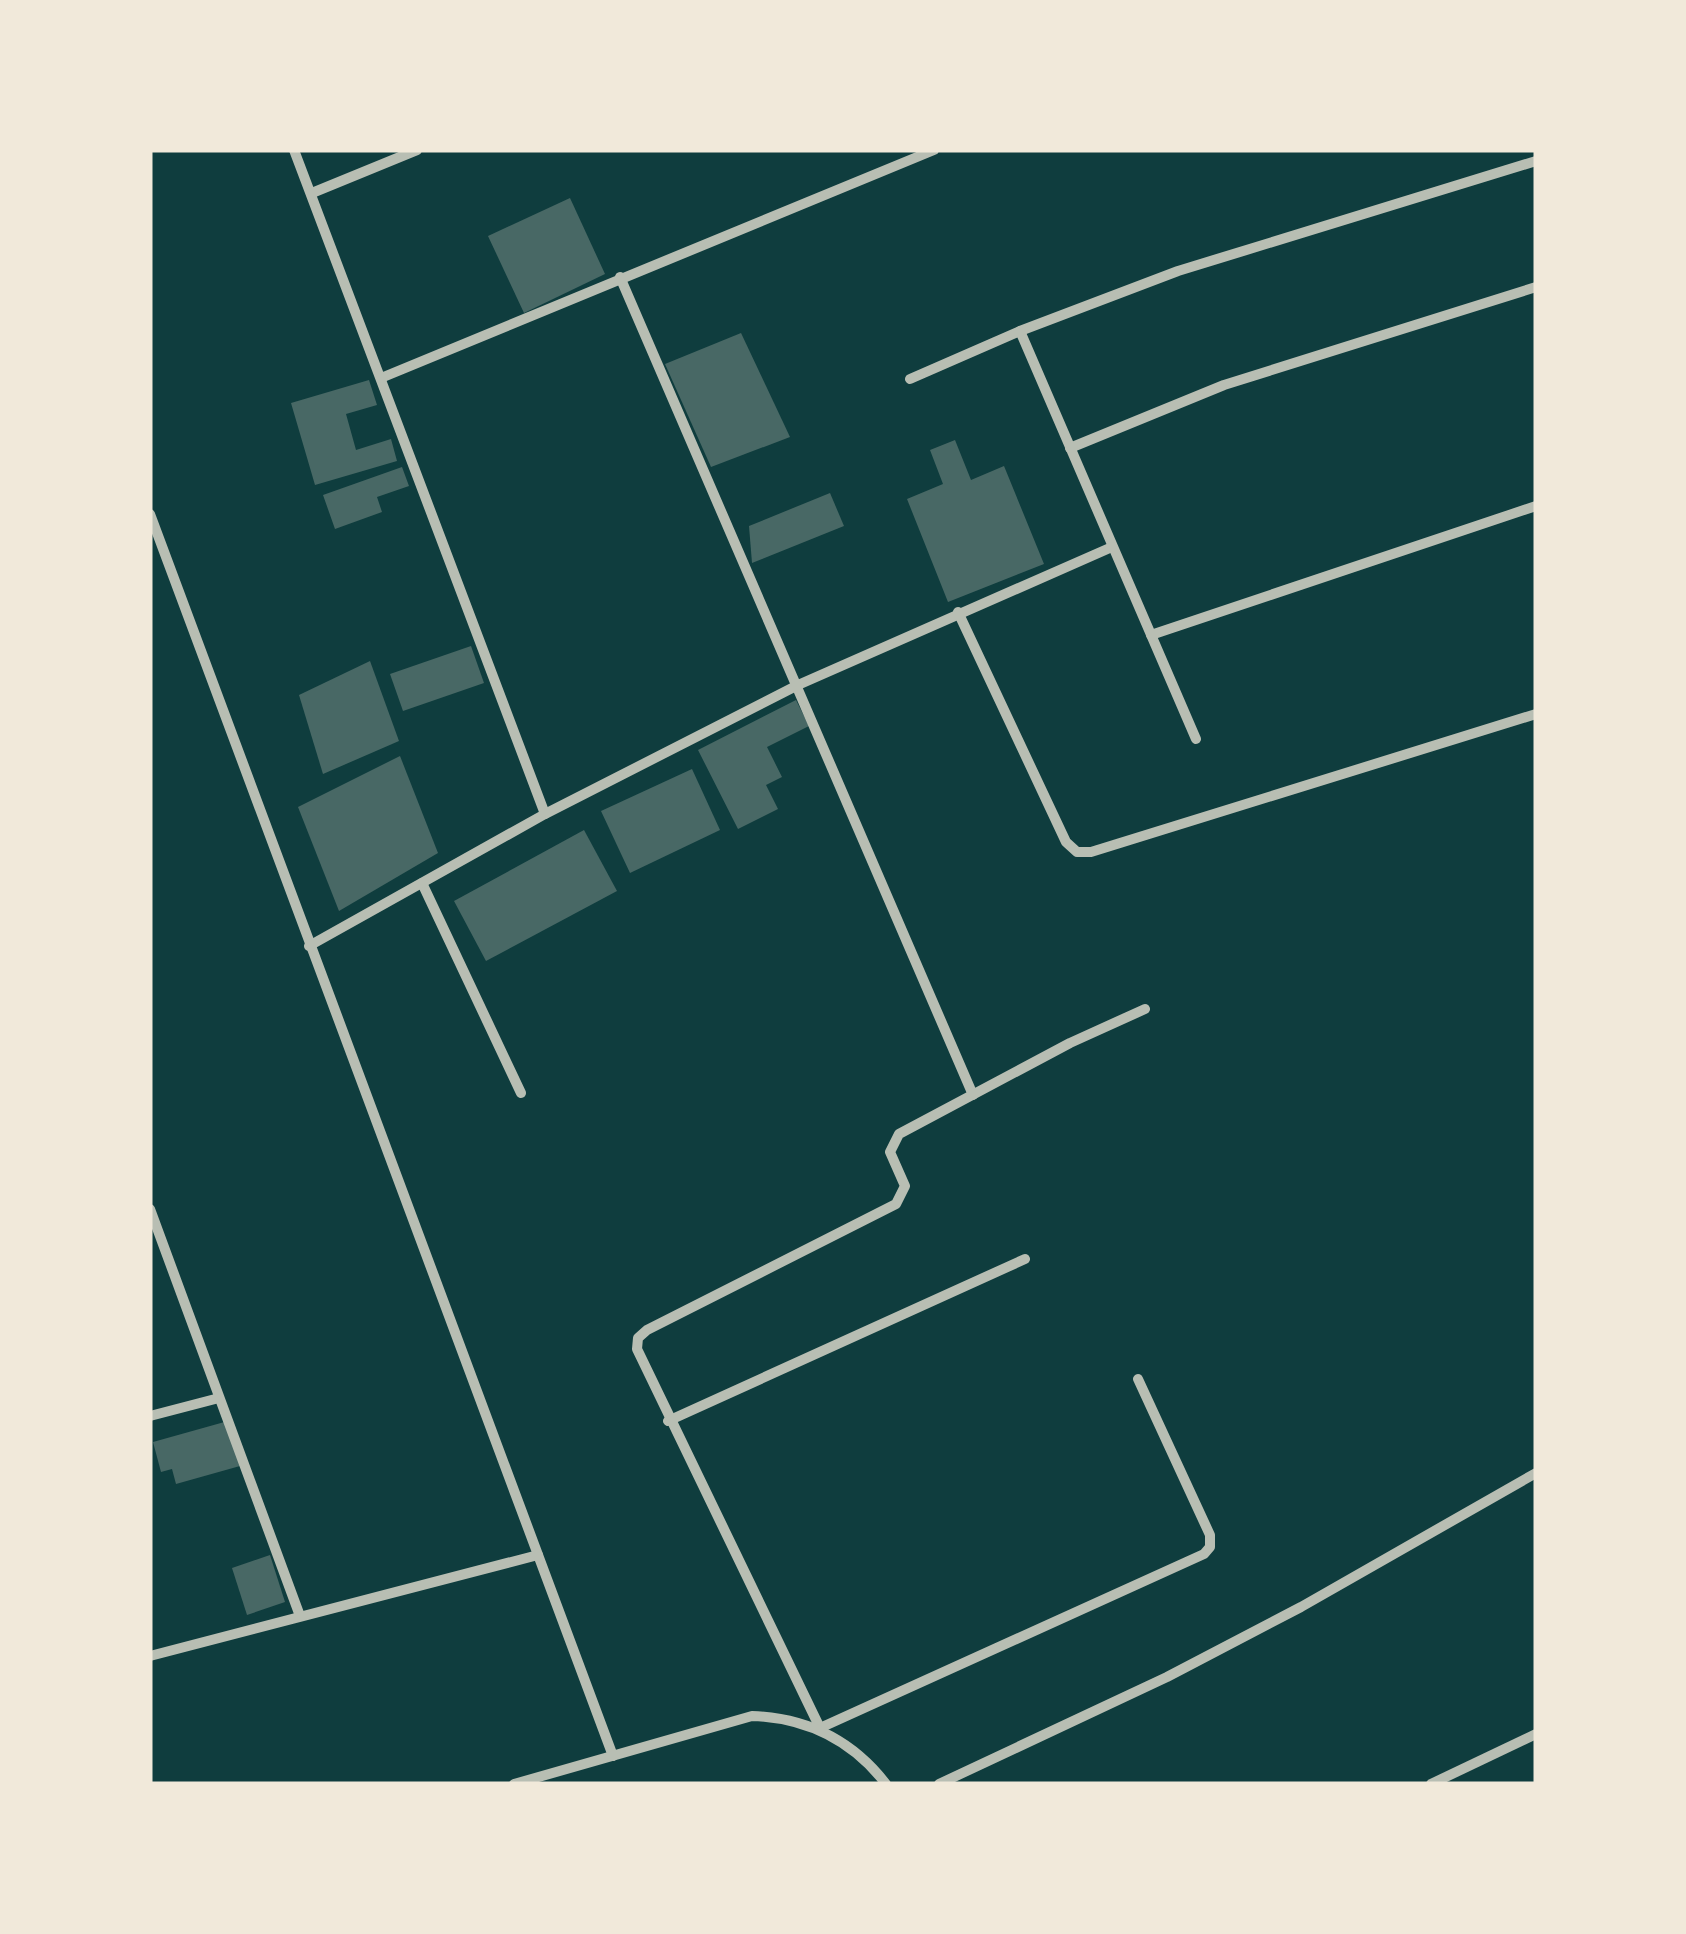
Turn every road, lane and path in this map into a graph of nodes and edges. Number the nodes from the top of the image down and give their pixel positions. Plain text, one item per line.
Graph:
1 (294, 150) edge
2 (416, 150) edge
3 (934, 150) edge
4 (1536, 162) edge
5 (312, 193) junction
6 (620, 277) junction
7 (1536, 287) edge
8 (1020, 331) junction
9 (381, 378) junction
10 (910, 379) dead end
11 (1070, 448) junction
12 (1536, 506) edge
13 (150, 514) edge
14 (1112, 547) junction
15 (958, 612) junction
16 (1151, 635) junction
17 (798, 685) junction
18 (1536, 714) edge
19 (1196, 739) dead end
20 (545, 814) junction
21 (422, 883) junction
22 (309, 946) junction
23 (1145, 1009) dead end
24 (521, 1093) dead end
25 (973, 1094) junction
26 (150, 1209) edge
27 (1026, 1259) dead end
28 (1138, 1378) dead end
29 (219, 1398) junction
30 (150, 1416) edge
31 (668, 1421) junction
32 (1536, 1473) edge
33 (538, 1555) junction
34 (300, 1616) junction
35 (150, 1656) edge
36 (820, 1728) junction
37 (1536, 1734) edge
38 (613, 1756) junction
39 (514, 1784) edge
40 (886, 1784) edge
41 (938, 1784) edge
42 (1431, 1784) edge

1 - 5 street
2 - 5 street
3 - 6 street
4 - 8 street
5 - 9 street
6 - 9 street
6 - 17 street
7 - 11 street
8 - 10 street
8 - 11 street
9 - 20 street
11 - 14 street
12 - 16 street
13 - 22 street
14 - 15 street
14 - 16 street
15 - 17 street
15 - 18 street
16 - 19 street
17 - 20 street
17 - 25 street
20 - 21 street
21 - 22 street
21 - 24 street
22 - 33 street
23 - 25 street
25 - 31 street
26 - 29 street
27 - 31 street
28 - 36 street
29 - 30 street
29 - 34 street
31 - 36 street
32 - 41 street
33 - 34 street
33 - 38 street
34 - 35 street
36 - 38 street
36 - 40 street
37 - 42 street
38 - 39 street

